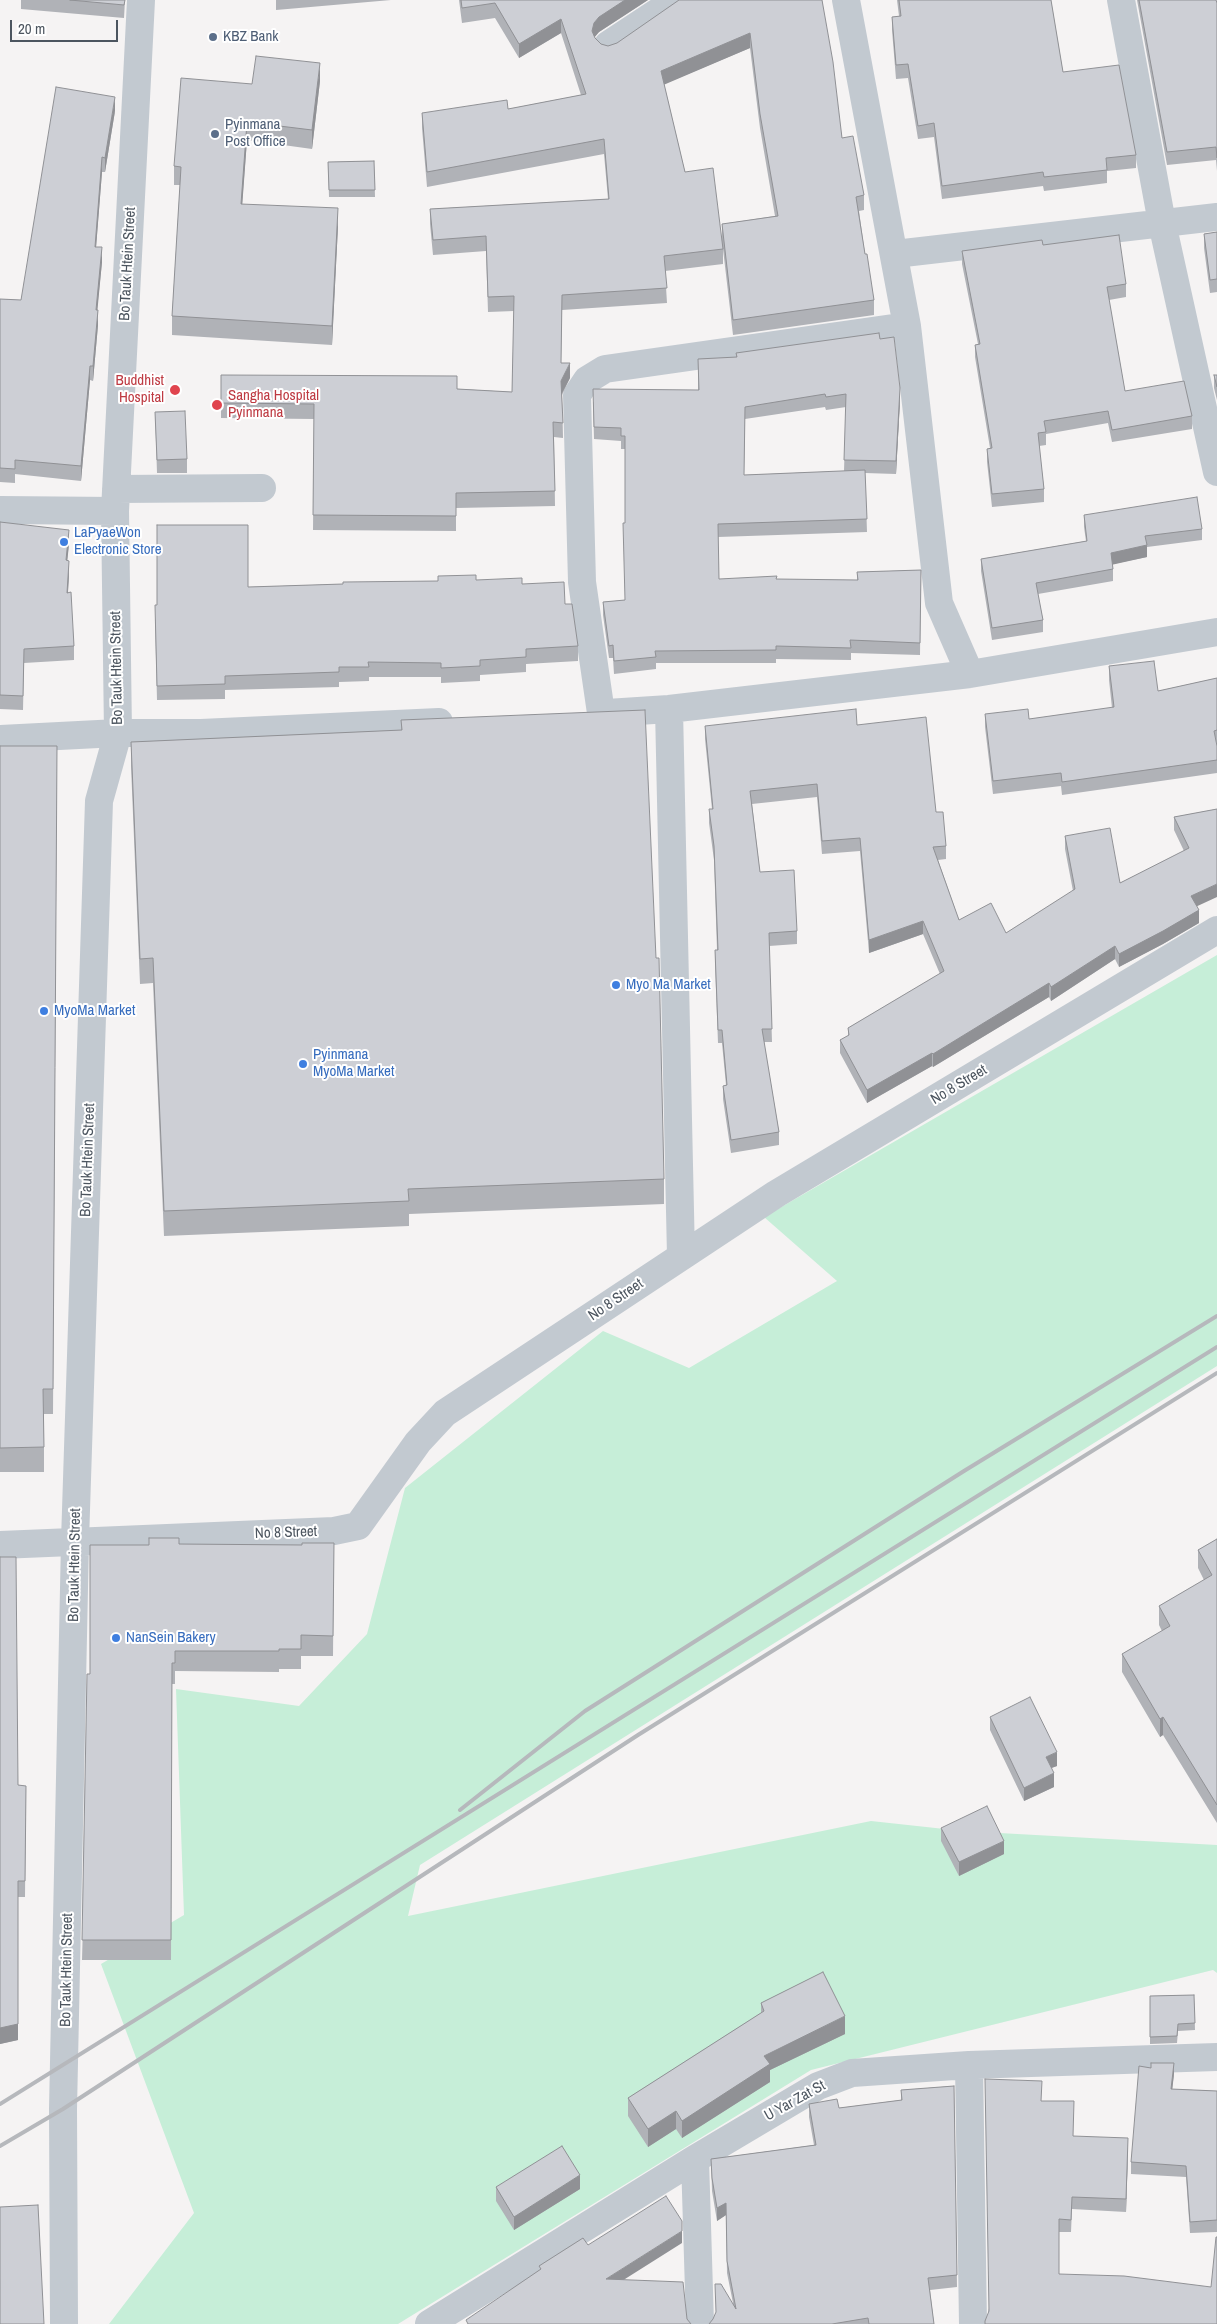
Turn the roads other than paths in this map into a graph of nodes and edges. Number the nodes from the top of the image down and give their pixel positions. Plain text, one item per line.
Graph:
1 (141, 0) edge
2 (676, 0) edge
3 (846, 0) edge
4 (1121, 0) edge
5 (608, 45) edge
6 (1217, 217) edge
7 (1162, 223) junction
8 (895, 254) junction
9 (907, 326) junction
10 (1217, 472) edge
11 (262, 488) dead end
12 (116, 500) junction
13 (0, 510) edge
14 (1217, 632) edge
15 (970, 674) junction
16 (669, 709) junction
17 (601, 713) junction
18 (572, 715) edge
19 (464, 720) edge
20 (118, 733) junction
21 (0, 739) edge
22 (1217, 930) edge
23 (681, 1256) junction
24 (76, 1541) junction
25 (0, 1545) edge
26 (1217, 2057) edge
27 (969, 2065) junction
28 (695, 2159) junction
29 (64, 2324) edge
30 (429, 2324) edge
31 (700, 2324) edge
32 (973, 2324) edge

1 - 12 street, Bo Tauk Htein Street
2 - 5 street
3 - 8 street
4 - 7 street
6 - 7 street
7 - 8 street
7 - 10 street
8 - 9 street
9 - 15 street
9 - 17 street
11 - 12 street
12 - 13 street
12 - 20 street, Bo Tauk Htein Street
14 - 15 street
15 - 16 street
16 - 17 street
16 - 23 street
17 - 18 street
19 - 20 street
20 - 21 street
20 - 24 street, Bo Tauk Htein Street
22 - 23 street, No 8 Street
23 - 24 street, No 8 Street
24 - 25 street, No 8 Street
24 - 29 street, Bo Tauk Htein Street
26 - 27 street, U Yar Zat St
27 - 28 street, U Yar Zat St
27 - 32 street
28 - 30 street, U Yar Zat St
28 - 31 street

